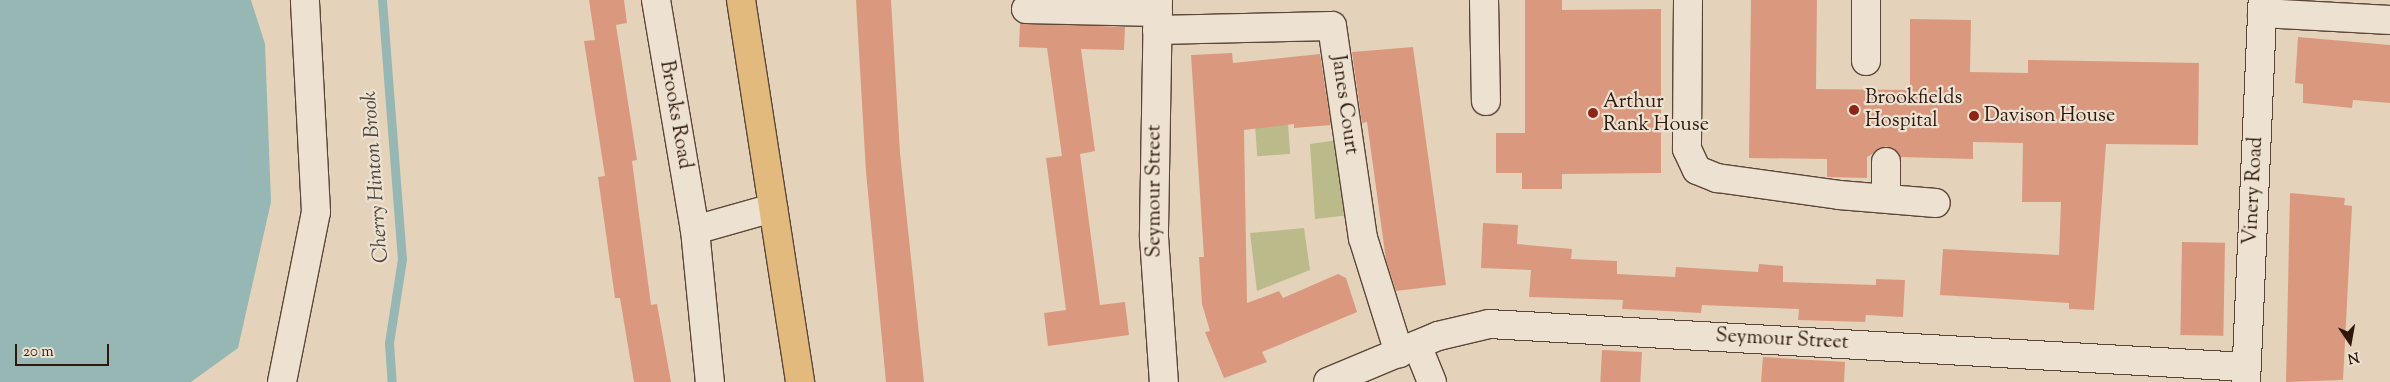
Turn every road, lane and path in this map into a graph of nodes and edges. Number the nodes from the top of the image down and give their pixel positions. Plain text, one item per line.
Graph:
1 (305, 0) edge
2 (656, 0) edge
3 (741, 0) edge
4 (1484, 0) edge
5 (1688, 0) edge
6 (1866, 0) edge
7 (2263, 6) edge
8 (1026, 8) dead end
9 (1158, 14) edge
10 (2390, 20) edge
11 (1866, 61) dead end
12 (1486, 101) dead end
13 (1886, 162) dead end
14 (1886, 198) junction
15 (1936, 203) dead end
16 (773, 208) junction
17 (695, 230) junction
18 (1408, 349) junction
19 (2246, 375) edge
20 (282, 382) edge
21 (710, 382) edge
22 (800, 382) edge
23 (1164, 382) edge
24 (1328, 382) edge
25 (1432, 382) edge

1 - 20 street
2 - 17 street, Brooks Road
3 - 16 main road
4 - 12 street
5 - 14 street
6 - 11 street
7 - 10 street
7 - 19 street, Vinery Road
8 - 9 street
9 - 18 street, Janes Court
9 - 23 street, Seymour Street
13 - 14 street
14 - 15 street
16 - 17 street
16 - 22 main road
17 - 21 street, Brooks Road
18 - 19 street, Seymour Street
18 - 24 street, Seymour Street
18 - 25 street

